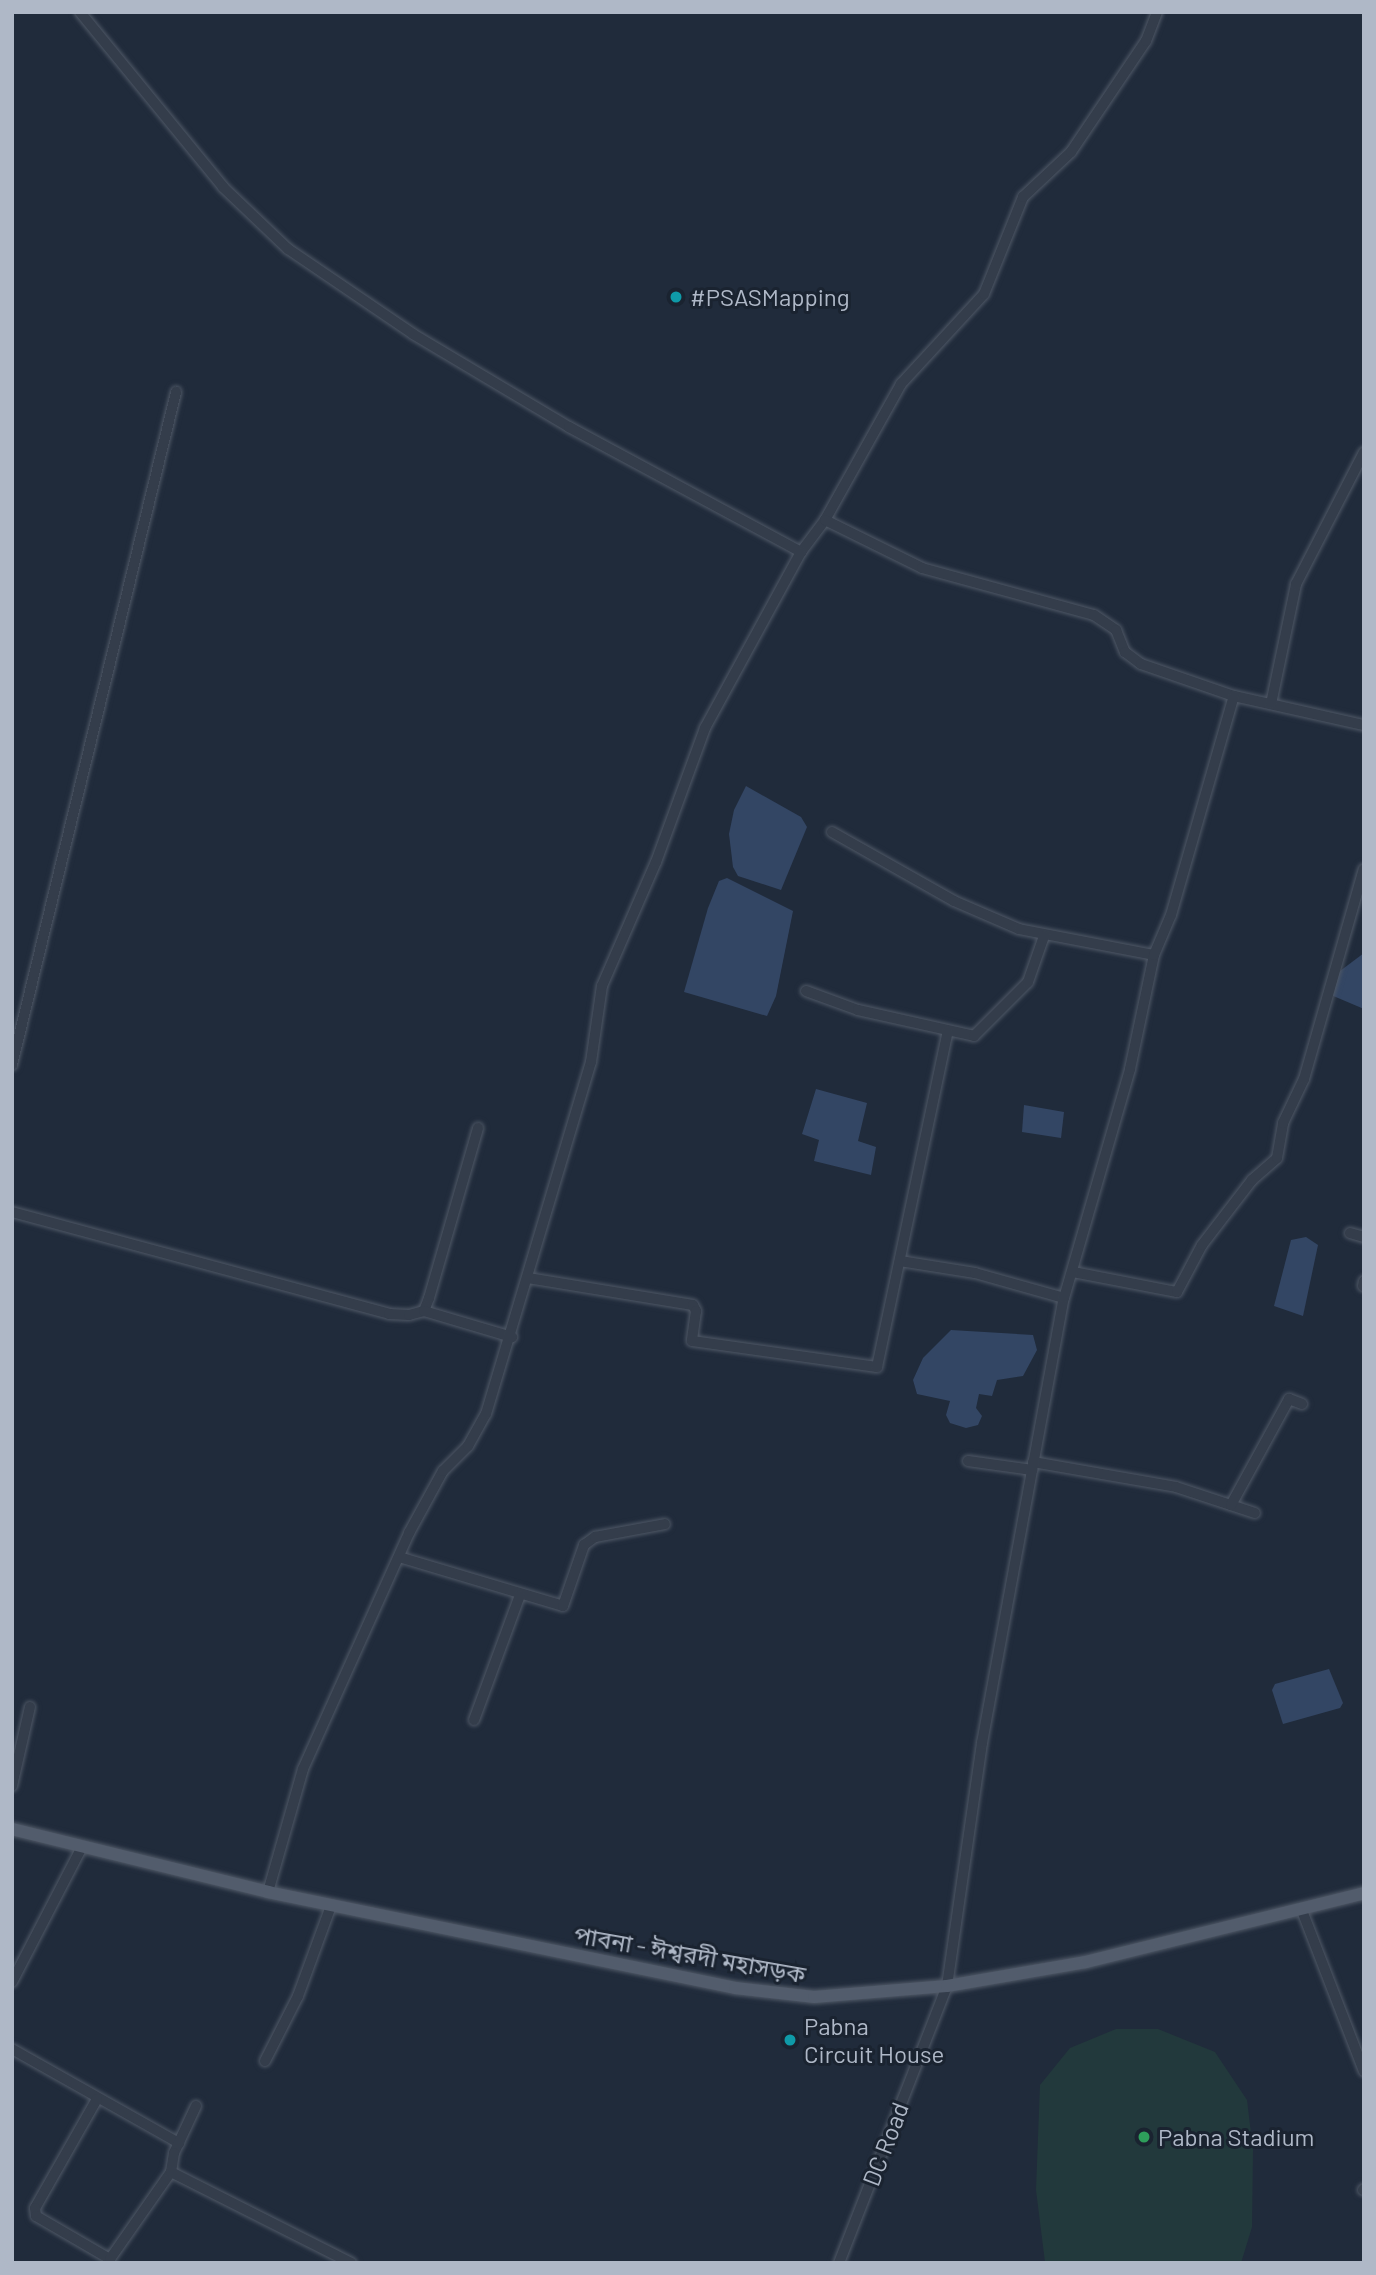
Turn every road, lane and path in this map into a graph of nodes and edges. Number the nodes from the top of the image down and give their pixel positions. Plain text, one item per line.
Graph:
1 (80, 12) edge
2 (1157, 12) edge
3 (176, 392) dead end
4 (1364, 452) edge
5 (825, 520) junction
6 (801, 552) junction
7 (1234, 696) junction
8 (1271, 704) junction
9 (1364, 725) edge
10 (832, 832) dead end
11 (1364, 869) edge
12 (1044, 936) junction
13 (1154, 956) junction
14 (806, 991) dead end
15 (948, 1031) junction
16 (12, 1065) edge
17 (478, 1128) dead end
18 (12, 1212) edge
19 (1350, 1233) dead end
20 (1364, 1237) edge
21 (900, 1261) junction
22 (1073, 1272) junction
23 (528, 1278) junction
24 (1064, 1298) junction
25 (424, 1311) junction
26 (512, 1337) junction
27 (1302, 1404) dead end
28 (968, 1461) dead end
29 (1032, 1466) junction
30 (1231, 1505) junction
31 (1255, 1513) dead end
32 (664, 1524) dead end
33 (399, 1557) junction
34 (520, 1595) junction
35 (30, 1707) dead end
36 (474, 1720) dead end
37 (12, 1786) edge
38 (12, 1829) edge
39 (82, 1847) junction
40 (268, 1892) junction
41 (1364, 1893) edge
42 (331, 1906) junction
43 (1301, 1908) junction
44 (12, 1982) edge
45 (947, 1986) junction
46 (12, 2049) edge
47 (265, 2061) dead end
48 (1364, 2071) edge
49 (97, 2099) junction
50 (195, 2106) dead end
51 (179, 2144) junction
52 (171, 2172) junction
53 (347, 2262) edge
54 (839, 2263) edge

1 - 6 street
2 - 5 street
3 - 16 street
4 - 8 street
5 - 6 street
5 - 7 street
6 - 23 street
7 - 8 street
7 - 13 street, DC Road
8 - 9 street
10 - 12 street
11 - 22 street
12 - 13 street
12 - 15 street
13 - 22 street, DC Road
14 - 15 street
15 - 21 street
17 - 25 street
18 - 25 street
19 - 20 street
21 - 23 street
21 - 24 street
22 - 24 street, DC Road
23 - 26 street
24 - 29 street, DC Road
25 - 26 street
26 - 33 street
27 - 30 street
28 - 29 street
29 - 30 street
29 - 45 street, DC Road
30 - 31 street
32 - 34 street
33 - 34 street
33 - 40 street
34 - 36 street
35 - 37 street
38 - 39 main road, পাবনা - ঈশ্বরদী মহাসড়ক
39 - 40 main road, পাবনা - ঈশ্বরদী মহাসড়ক
39 - 44 street
40 - 42 main road, পাবনা - ঈশ্বরদী মহাসড়ক
41 - 43 main road, পাবনা - ঈশ্বরদী মহাসড়ক
42 - 45 main road, পাবনা - ঈশ্বরদী মহাসড়ক
42 - 47 street
43 - 45 main road, পাবনা - ঈশ্বরদী মহাসড়ক
43 - 48 street
45 - 54 street, DC Road
46 - 49 street
49 - 51 street
49 - 52 street
50 - 51 street
51 - 52 street
52 - 53 street

